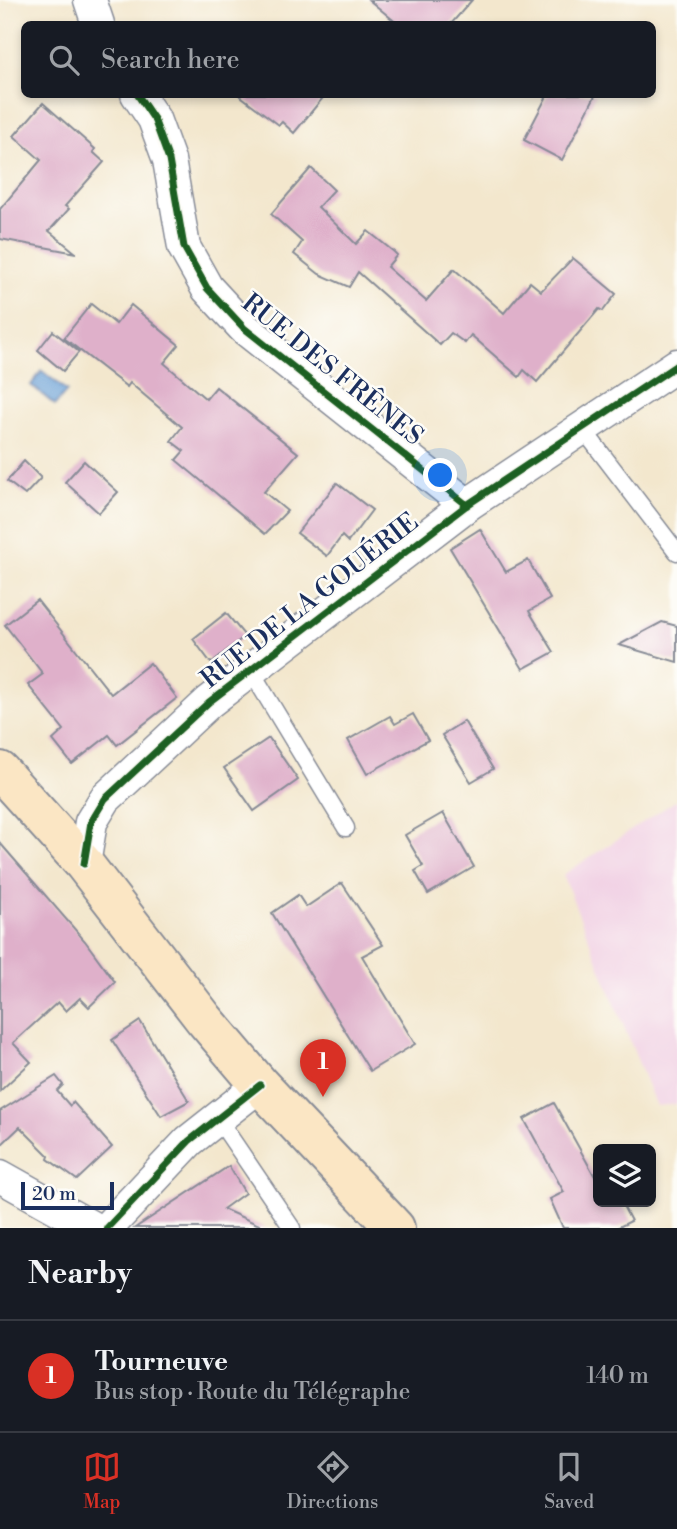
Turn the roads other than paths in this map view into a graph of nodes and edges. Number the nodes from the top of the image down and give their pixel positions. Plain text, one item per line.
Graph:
1 (90, 0) edge
2 (97, 21) edge
3 (140, 98) edge
4 (677, 365) edge
5 (582, 428) junction
6 (467, 505) junction
7 (677, 552) edge
8 (251, 671) junction
9 (0, 771) edge
10 (346, 828) dead end
11 (84, 864) junction
12 (260, 1084) junction
13 (218, 1119) junction
14 (0, 1176) edge
15 (93, 1228) edge
16 (107, 1228) edge
17 (292, 1228) edge
18 (395, 1228) edge

1 - 2 street
3 - 6 street, RUE DES FRÊNES
4 - 5 street, RUE DE LA GOUÉRIE
5 - 6 street, RUE DE LA GOUÉRIE
5 - 7 lane
6 - 8 street, RUE DE LA GOUÉRIE
8 - 10 lane
8 - 11 street, RUE DE LA GOUÉRIE
9 - 11 main road
11 - 12 main road
12 - 13 street
12 - 18 main road
13 - 16 street
13 - 17 lane
14 - 15 street

